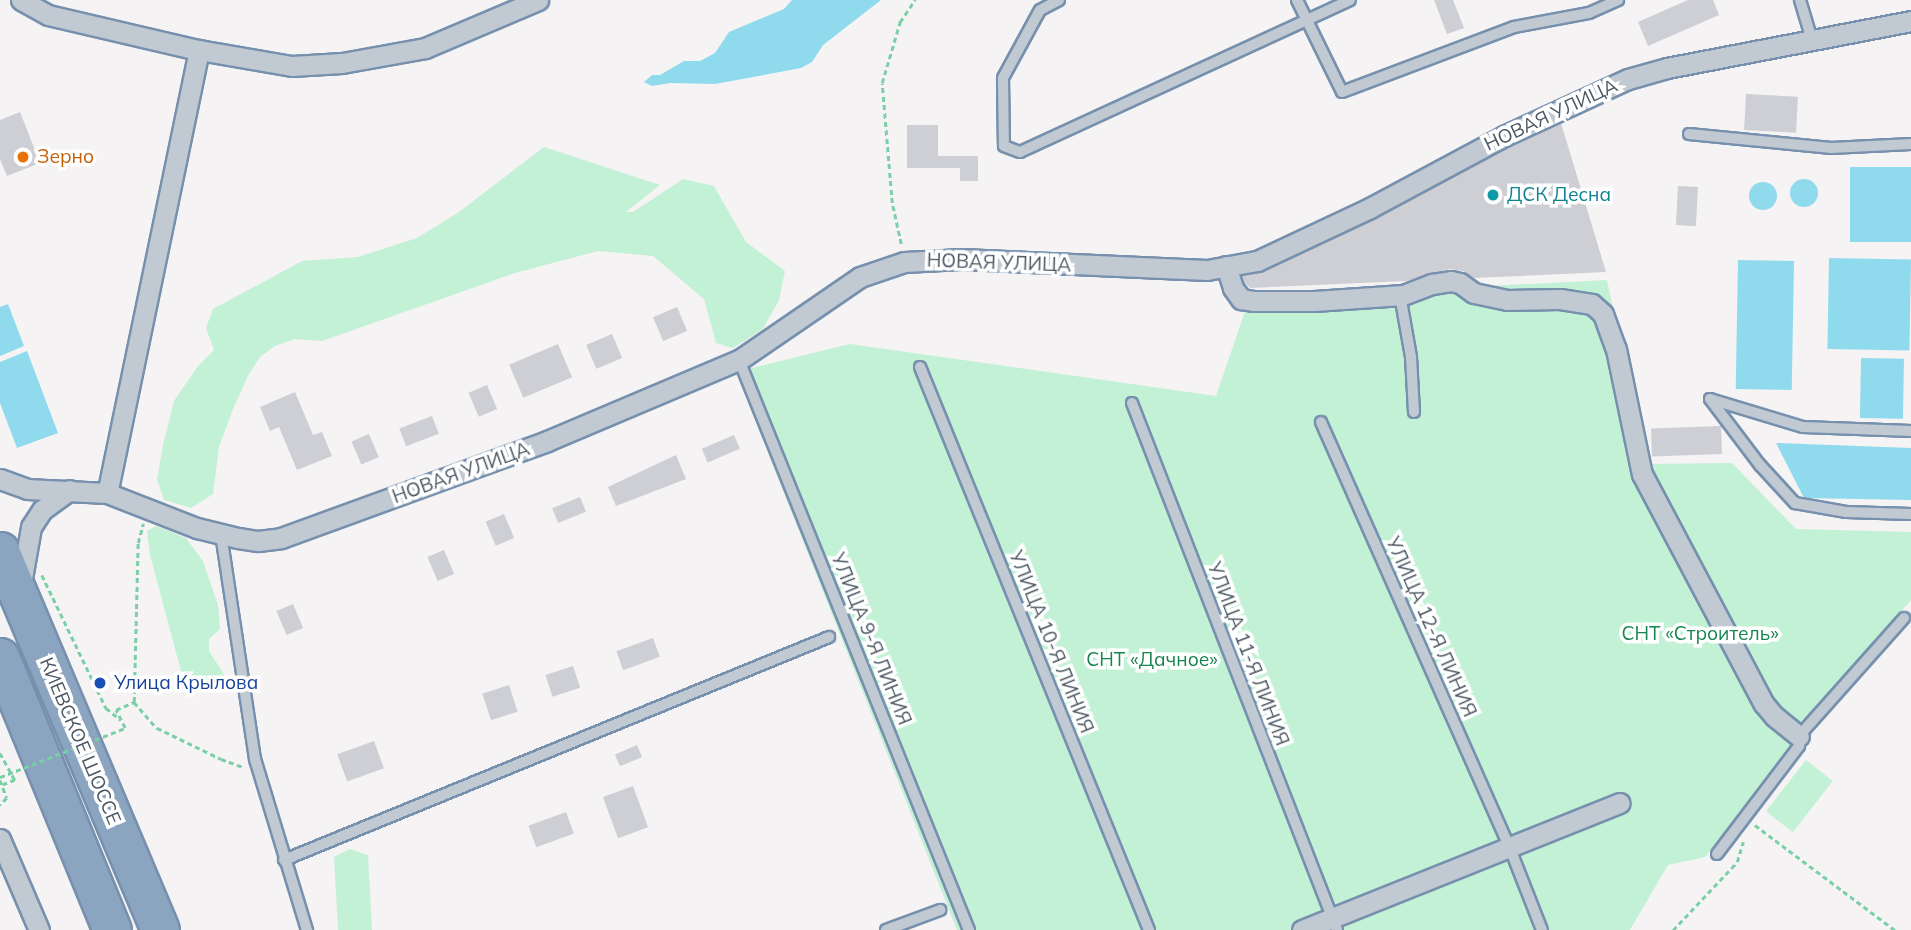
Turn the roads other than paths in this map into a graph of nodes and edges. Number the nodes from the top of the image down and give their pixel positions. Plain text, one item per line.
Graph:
1 (21, 0) edge
2 (538, 0) edge
3 (1059, 0) edge
4 (1297, 0) edge
5 (1350, 0) edge
6 (1618, 0) edge
7 (1800, 0) edge
8 (1307, 20) junction
9 (1911, 21) edge
10 (1812, 41) junction
11 (199, 50) junction
12 (1689, 134) dead end
13 (1911, 144) edge
14 (1226, 266) junction
15 (1400, 295) junction
16 (740, 360) junction
17 (920, 367) dead end
18 (1132, 403) dead end
19 (1414, 412) dead end
20 (1321, 422) dead end
21 (1911, 431) edge
22 (0, 479) edge
23 (71, 489) junction
24 (107, 493) junction
25 (1911, 514) edge
26 (221, 534) junction
27 (0, 551) edge
28 (23, 608) junction
29 (1904, 618) dead end
30 (829, 637) dead end
31 (0, 657) edge
32 (1799, 737) junction
33 (1620, 803) dead end
34 (0, 839) edge
35 (1509, 846) junction
36 (1717, 855) dead end
37 (284, 860) junction
38 (90, 876) junction
39 (940, 910) dead end
40 (1335, 924) edge
41 (39, 930) edge
42 (91, 930) edge
43 (112, 930) edge
44 (160, 930) edge
45 (307, 930) edge
46 (886, 930) edge
47 (969, 930) edge
48 (1149, 930) edge
49 (1301, 930) edge
50 (1542, 930) edge

1 - 11 street
2 - 11 street
3 - 8 lane
4 - 8 lane
5 - 8 lane
6 - 8 lane
7 - 10 lane
9 - 10 street, НОВАЯ УЛИЦА
10 - 14 street, НОВАЯ УЛИЦА
11 - 24 street
12 - 13 lane
14 - 15 street
14 - 16 street, НОВАЯ УЛИЦА
15 - 19 lane
15 - 32 street
16 - 26 street, НОВАЯ УЛИЦА
16 - 47 lane, УЛИЦА 9-Я ЛИНИЯ
17 - 48 lane, УЛИЦА 10-Я ЛИНИЯ
18 - 40 lane, УЛИЦА 11-Я ЛИНИЯ
20 - 35 lane, УЛИЦА 12-Я ЛИНИЯ
21 - 25 lane
22 - 23 street, НОВАЯ УЛИЦА
23 - 24 street, НОВАЯ УЛИЦА
23 - 28 street
24 - 26 street, НОВАЯ УЛИЦА
26 - 37 lane
27 - 28 highway, КИЕВСКОЕ ШОССЕ
28 - 44 highway, КИЕВСКОЕ ШОССЕ
29 - 32 lane
30 - 37 lane
31 - 38 highway
32 - 36 lane
33 - 35 street
34 - 41 street
35 - 40 street
35 - 50 lane, УЛИЦА 12-Я ЛИНИЯ
37 - 45 lane
38 - 42 street
38 - 43 highway
39 - 46 lane
40 - 49 street

